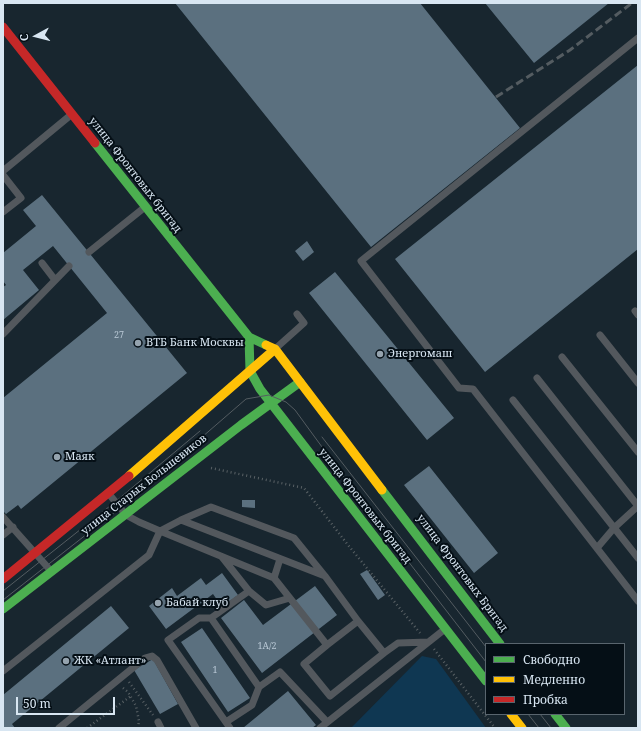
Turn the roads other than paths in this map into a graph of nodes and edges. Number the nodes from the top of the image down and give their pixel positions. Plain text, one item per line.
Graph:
1 (3, 28) edge
2 (638, 38) edge
3 (72, 114) junction
4 (3, 171) edge
5 (3, 174) edge
6 (146, 207) junction
7 (3, 212) edge
8 (89, 252) dead end
9 (42, 264) dead end
10 (69, 266) dead end
11 (55, 280) junction
12 (297, 314) dead end
13 (3, 334) edge
14 (600, 334) dead end
15 (249, 336) junction
16 (275, 349) junction
17 (562, 357) dead end
18 (250, 371) junction
19 (537, 378) dead end
20 (300, 382) junction
21 (638, 383) edge
22 (513, 400) dead end
23 (271, 404) junction
24 (638, 452) edge
25 (109, 494) junction
26 (638, 506) edge
27 (126, 515) junction
28 (404, 516) joint
29 (3, 518) edge
30 (181, 520) junction
31 (13, 527) junction
32 (614, 528) junction
33 (160, 531) junction
34 (3, 535) edge
35 (597, 548) junction
36 (36, 553) junction
37 (222, 557) junction
38 (280, 558) junction
39 (638, 558) edge
40 (52, 571) junction
41 (325, 576) junction
42 (274, 578) junction
43 (3, 579) edge
44 (249, 591) junction
45 (290, 598) junction
46 (638, 601) edge
47 (3, 610) edge
48 (211, 618) junction
49 (358, 621) junction
50 (445, 629) junction
51 (428, 642) junction
52 (499, 643) edge
53 (327, 645) junction
54 (384, 653) junction
55 (3, 671) edge
56 (485, 680) edge
57 (259, 687) junction
58 (512, 715) edge
59 (556, 715) edge
60 (327, 722) junction
61 (228, 725) edge
62 (59, 728) edge
63 (196, 728) edge
64 (320, 728) edge
65 (522, 728) edge
66 (566, 728) edge

1 - 3 main road, улица Фронтовых бригад
2 - 35 lane
3 - 4 lane
3 - 6 main road, улица Фронтовых бригад
5 - 7 lane
6 - 8 lane
6 - 15 main road, улица Фронтовых бригад
9 - 11 lane
10 - 11 lane
11 - 13 lane
12 - 16 lane
14 - 21 lane
15 - 16 main road, улица Фронтовых бригад
15 - 18 main road
16 - 18 main road, улица Старых Большевиков
16 - 20 main road, улица Фронтовых бригад
17 - 24 lane
18 - 23 main road, улица Фронтовых бригад
18 - 25 main road, улица Старых Большевиков
19 - 26 lane
20 - 23 main road, улица Старых Большевиков
20 - 28 main road, улица Фронтовых бригад
22 - 32 lane
23 - 27 main road, улица Старых Большевиков
23 - 50 main road, улица Фронтовых бригад
25 - 27 lane
25 - 36 main road, улица Старых Большевиков
26 - 32 lane
27 - 33 lane
27 - 40 main road, улица Старых Большевиков
28 - 52 main road, улица Фронтовых Бригад
29 - 31 lane
30 - 33 lane
30 - 38 lane
30 - 41 lane
31 - 34 lane
31 - 36 lane
32 - 35 lane
32 - 39 lane
33 - 37 lane
33 - 55 lane
35 - 46 lane
36 - 40 lane
36 - 43 main road, улица Старых Большевиков
37 - 42 lane
37 - 44 lane
38 - 41 lane
38 - 42 lane
40 - 47 main road, улица Старых Большевиков
41 - 49 lane
42 - 45 lane
44 - 45 lane
44 - 48 lane
45 - 53 lane
48 - 57 lane
48 - 61 lane
49 - 53 lane
49 - 54 lane
50 - 51 lane
50 - 56 main road, улица Фронтовых бригад
51 - 54 lane
51 - 60 lane
53 - 54 lane
57 - 60 lane
57 - 61 lane
58 - 65 main road
59 - 66 main road
60 - 64 lane
62 - 63 lane

